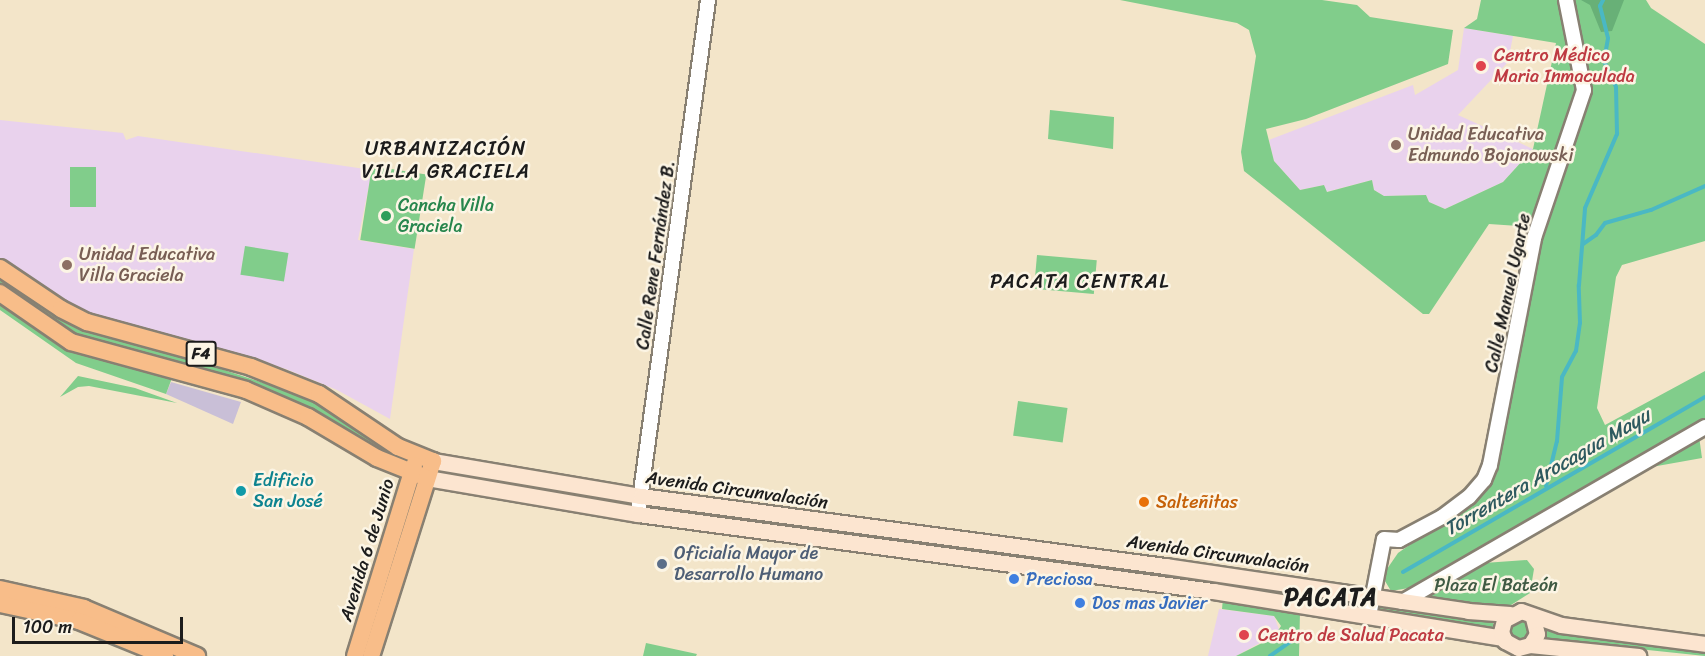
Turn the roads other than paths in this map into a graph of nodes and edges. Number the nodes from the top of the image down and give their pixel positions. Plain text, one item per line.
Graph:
1 (708, 0) edge
2 (1566, 0) edge
3 (0, 268) edge
4 (0, 293) edge
5 (1705, 427) edge
6 (424, 459) junction
7 (419, 476) junction
8 (641, 496) junction
9 (638, 514) junction
10 (0, 589) edge
11 (1372, 597) junction
12 (1402, 602) junction
13 (0, 604) edge
14 (1510, 614) junction
15 (1369, 616) junction
16 (1533, 618) junction
17 (1503, 638) junction
18 (1705, 644) edge
19 (1530, 645) junction
20 (165, 656) edge
21 (197, 656) edge
22 (355, 656) edge
23 (371, 656) edge
24 (1638, 656) edge

1 - 8 street, Calle Rene Fernández B.
2 - 11 street, Calle Manuel Ugarte
3 - 6 highway, Avenida Circunvalación / F4
4 - 7 highway, Avenida Circunvalación / F4
5 - 12 street
6 - 7 highway, Avenida 6 de Junio
6 - 8 main road, Avenida Circunvalación
7 - 9 main road, Avenida Circunvalación
7 - 22 highway, Avenida 6 de Junio
7 - 23 highway, Avenida 6 de Junio
8 - 9 street, Calle Rene Fernández B.
8 - 11 main road, Avenida Circunvalación
9 - 15 main road, Avenida Circunvalación
10 - 21 highway
11 - 12 main road, Avenida Circunvalación
11 - 15 street
12 - 14 main road, Avenida Circunvalación
13 - 20 highway
14 - 16 main road
14 - 17 main road
15 - 17 main road, Avenida Circunvalación
16 - 18 main road
16 - 19 main road
17 - 19 main road
19 - 24 main road

